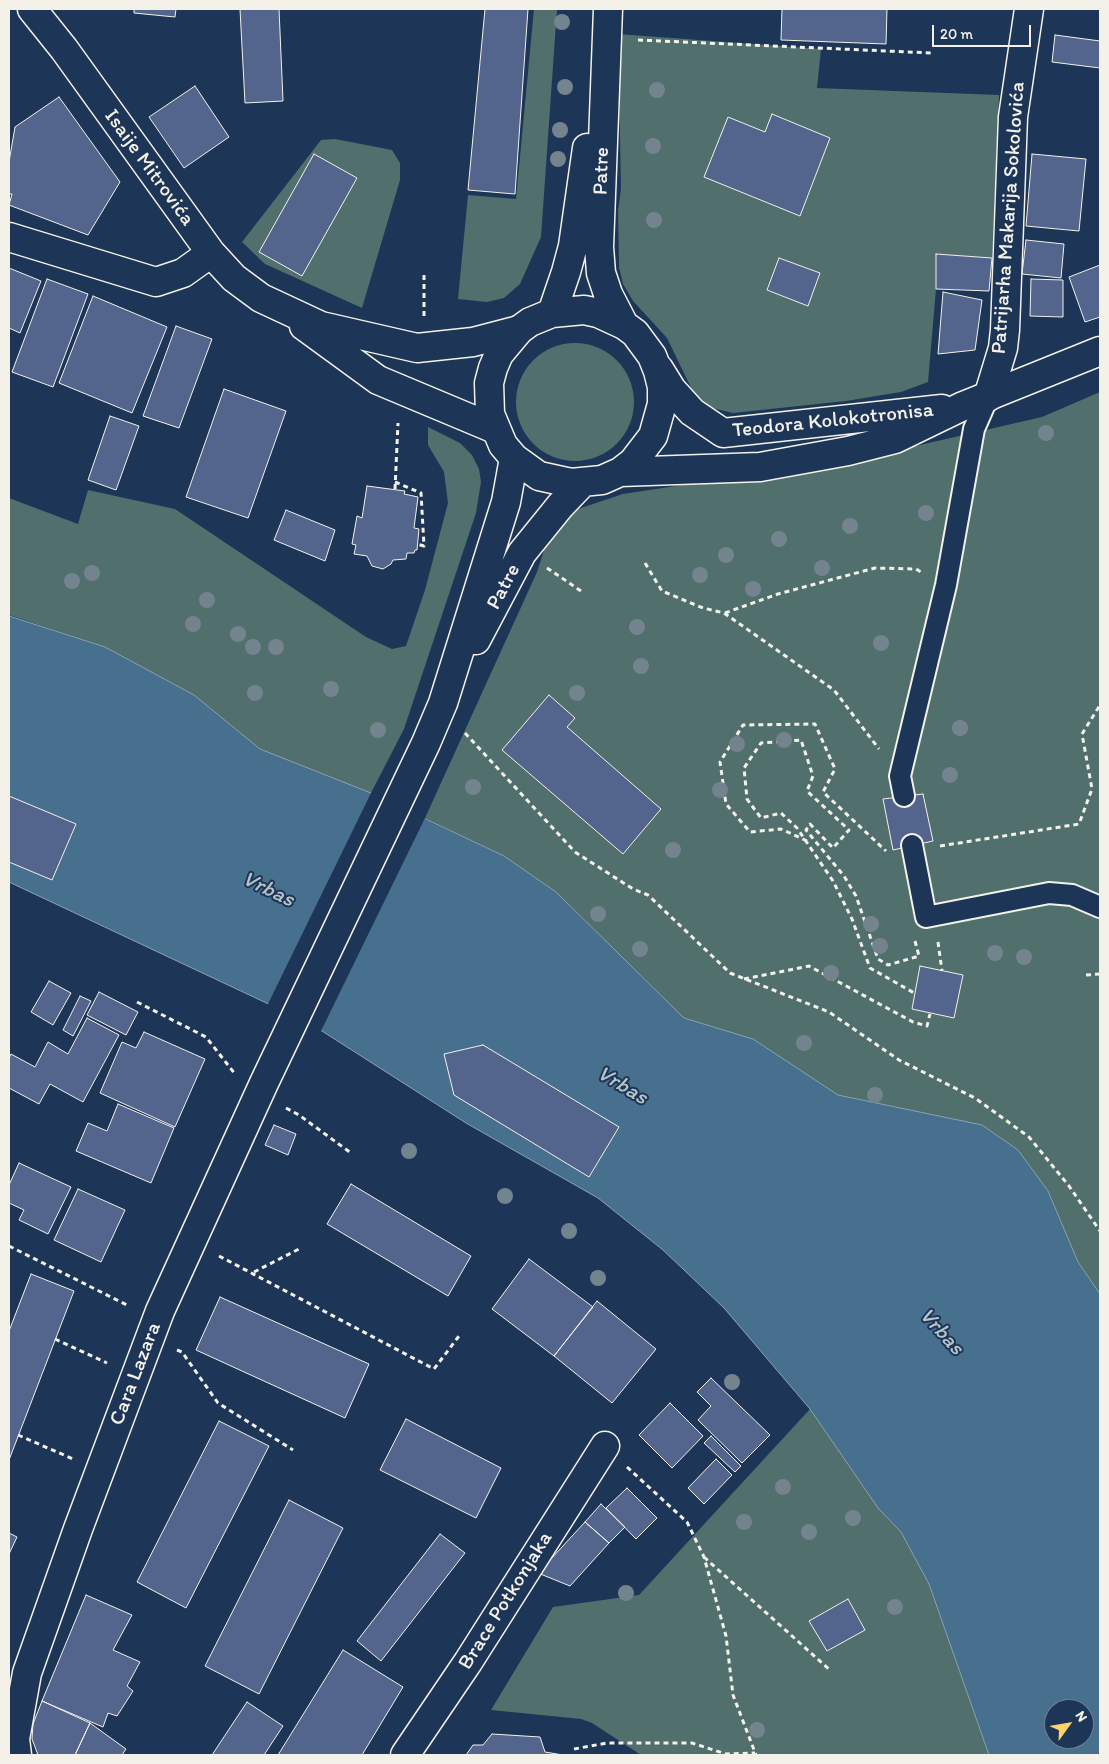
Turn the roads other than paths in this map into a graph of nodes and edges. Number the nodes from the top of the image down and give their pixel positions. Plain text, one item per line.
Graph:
1 (32, 9) edge
2 (1029, 9) edge
3 (608, 11) edge
4 (9, 237) edge
5 (211, 254) junction
6 (283, 310) junction
7 (552, 313) junction
8 (624, 325) junction
9 (519, 330) junction
10 (1100, 351) edge
11 (652, 356) junction
12 (988, 397) junction
13 (960, 407) junction
14 (495, 429) junction
15 (514, 458) junction
16 (620, 472) junction
17 (582, 484) junction
18 (443, 703) junction
19 (426, 743) joint
20 (904, 796) dead end
21 (912, 845) dead end
22 (1100, 907) edge
23 (605, 1446) road end
24 (18, 1682) edge
25 (17, 1755) edge
26 (405, 1755) edge

1 - 5 street, Isaije Mitrovića
2 - 12 street, Patrijarha Makarija Sokolovića
3 - 7 street, Patre
3 - 8 street, Patre
4 - 5 street
5 - 6 street, Isaije Mitrovića
6 - 9 street, Isaije Mitrovića
6 - 14 street, Isaije Mitrovića
7 - 8 street, Patre
7 - 9 street, Patre
8 - 11 street, Patre
9 - 14 street, Patre
10 - 12 street, Teodora Kolokotronisa
11 - 13 street, Teodora Kolokotronisa
11 - 16 street, Patre
12 - 13 street, Teodora Kolokotronisa
12 - 20 lane
13 - 16 street, Teodora Kolokotronisa
14 - 15 street, Patre
15 - 17 street, Patre
15 - 18 street, Patre
16 - 17 street, Patre
17 - 18 street, Patre
18 - 19 street, Patre
19 - 24 street, Cara Lazara
21 - 22 lane
23 - 26 street, Brace Potkonjaka
24 - 25 street, Cara Lazara

